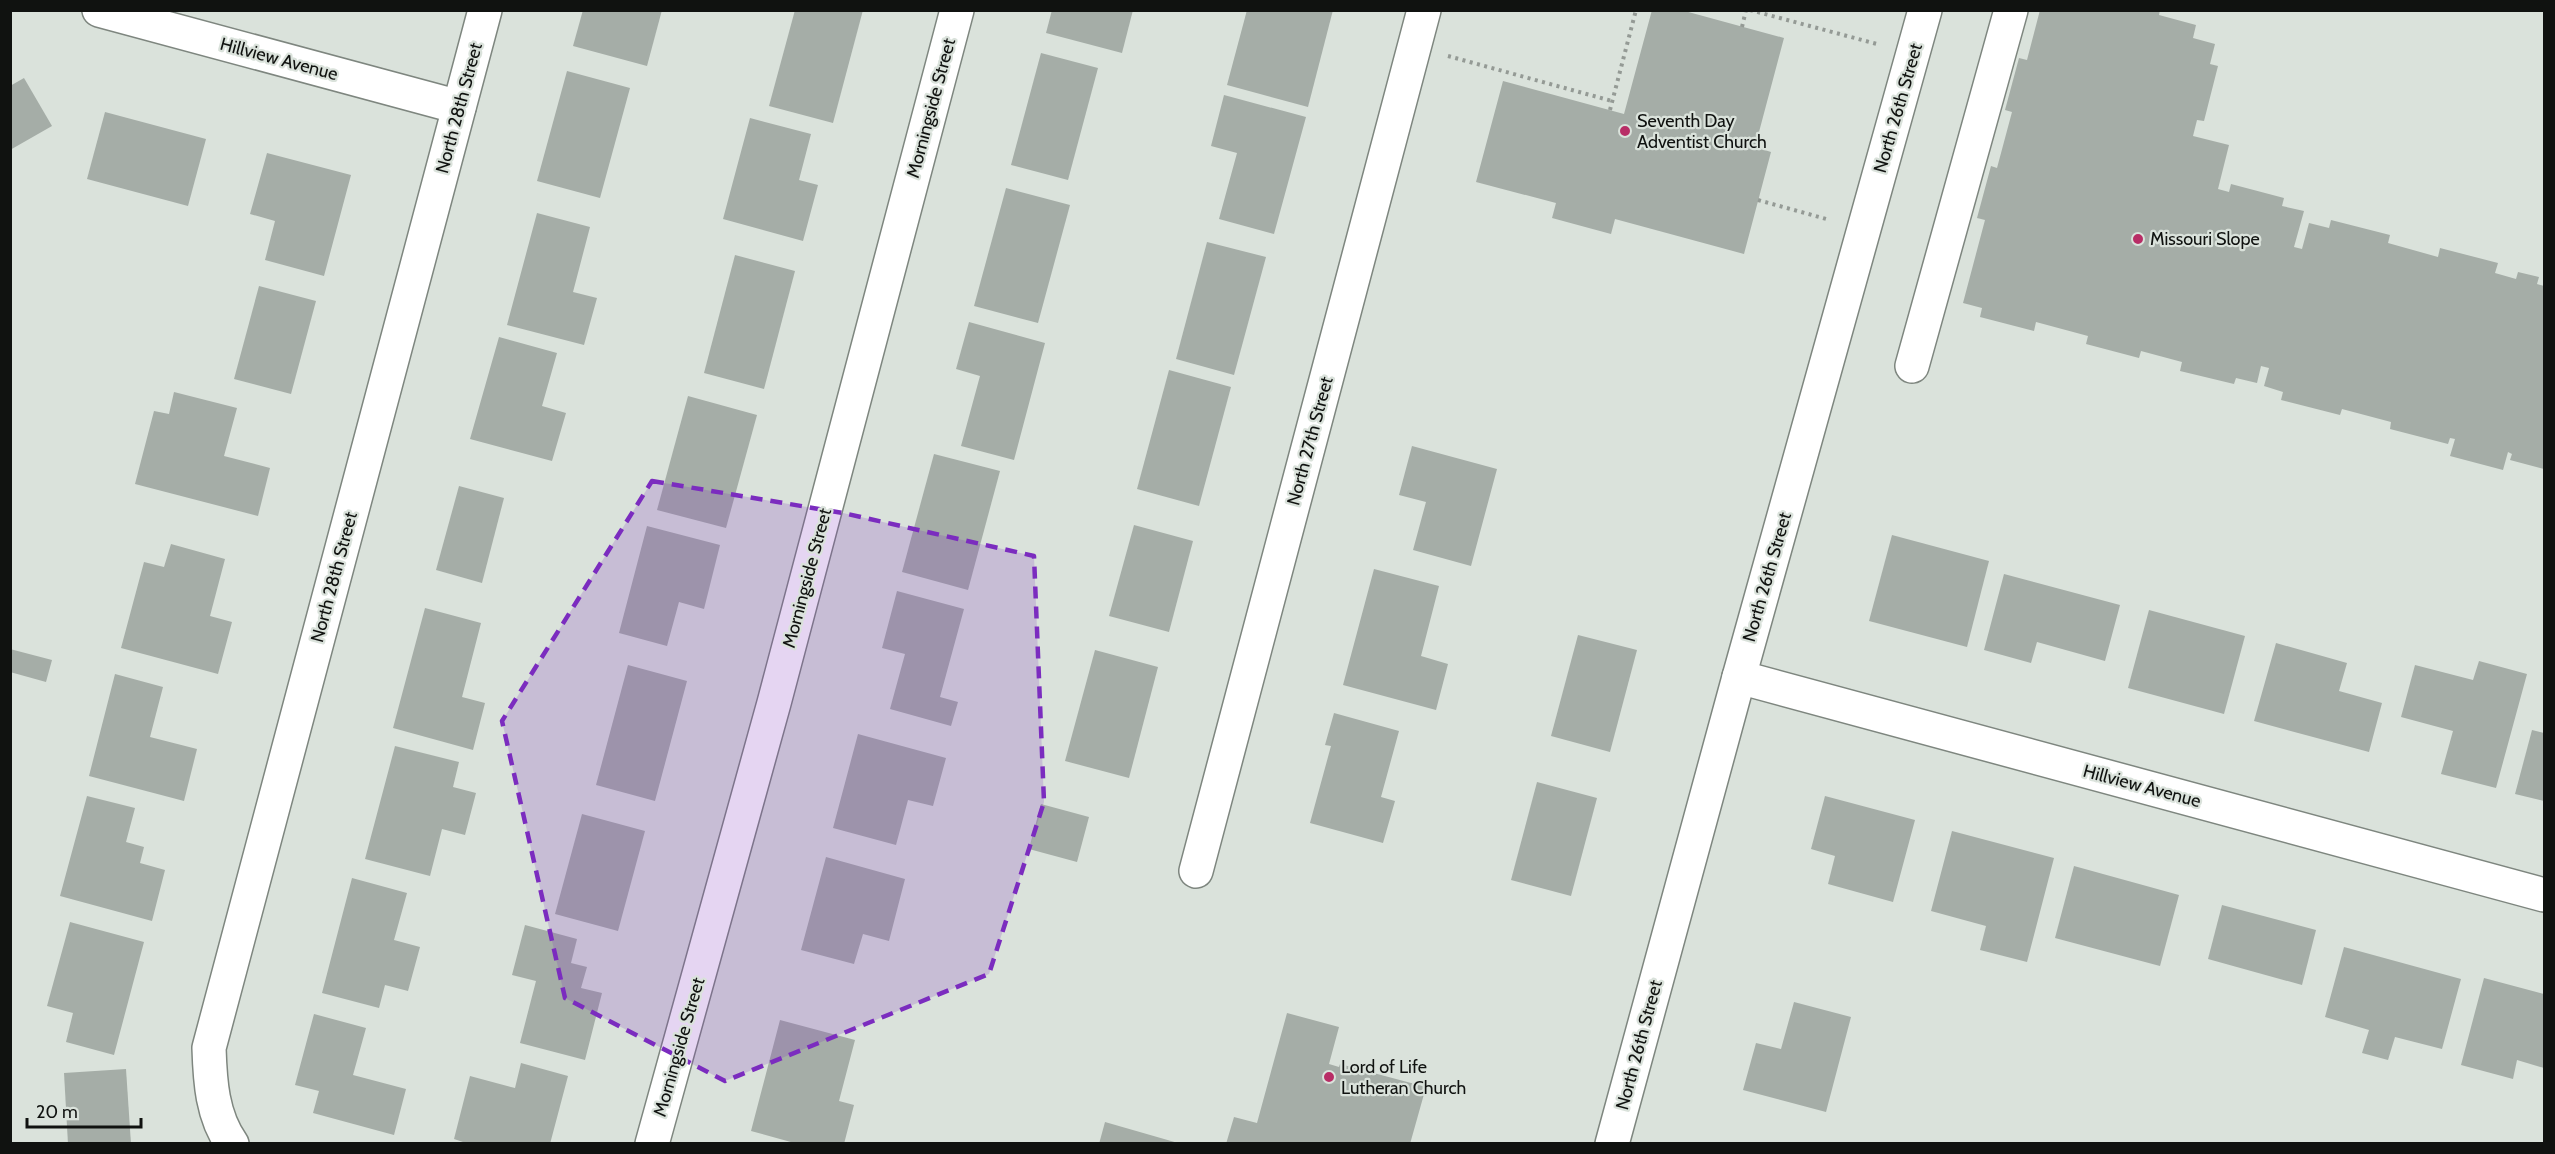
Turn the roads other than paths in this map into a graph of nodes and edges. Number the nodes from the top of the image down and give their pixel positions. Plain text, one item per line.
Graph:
1 (99, 10) edge
2 (485, 10) edge
3 (957, 10) edge
4 (1424, 10) edge
5 (1925, 10) edge
6 (2011, 10) edge
7 (459, 107) junction
8 (1912, 366) dead end
9 (1739, 677) junction
10 (1196, 871) dead end
11 (2544, 895) edge
12 (232, 1143) edge
13 (652, 1143) edge
14 (1612, 1143) edge

1 - 7 street, Hillview Avenue
2 - 7 street, North 28th Street
3 - 13 street, Morningside Street
4 - 10 street, North 27th Street
5 - 9 street, North 26th Street
6 - 8 street
7 - 12 street, North 28th Street
9 - 11 street, Hillview Avenue
9 - 14 street, North 26th Street

